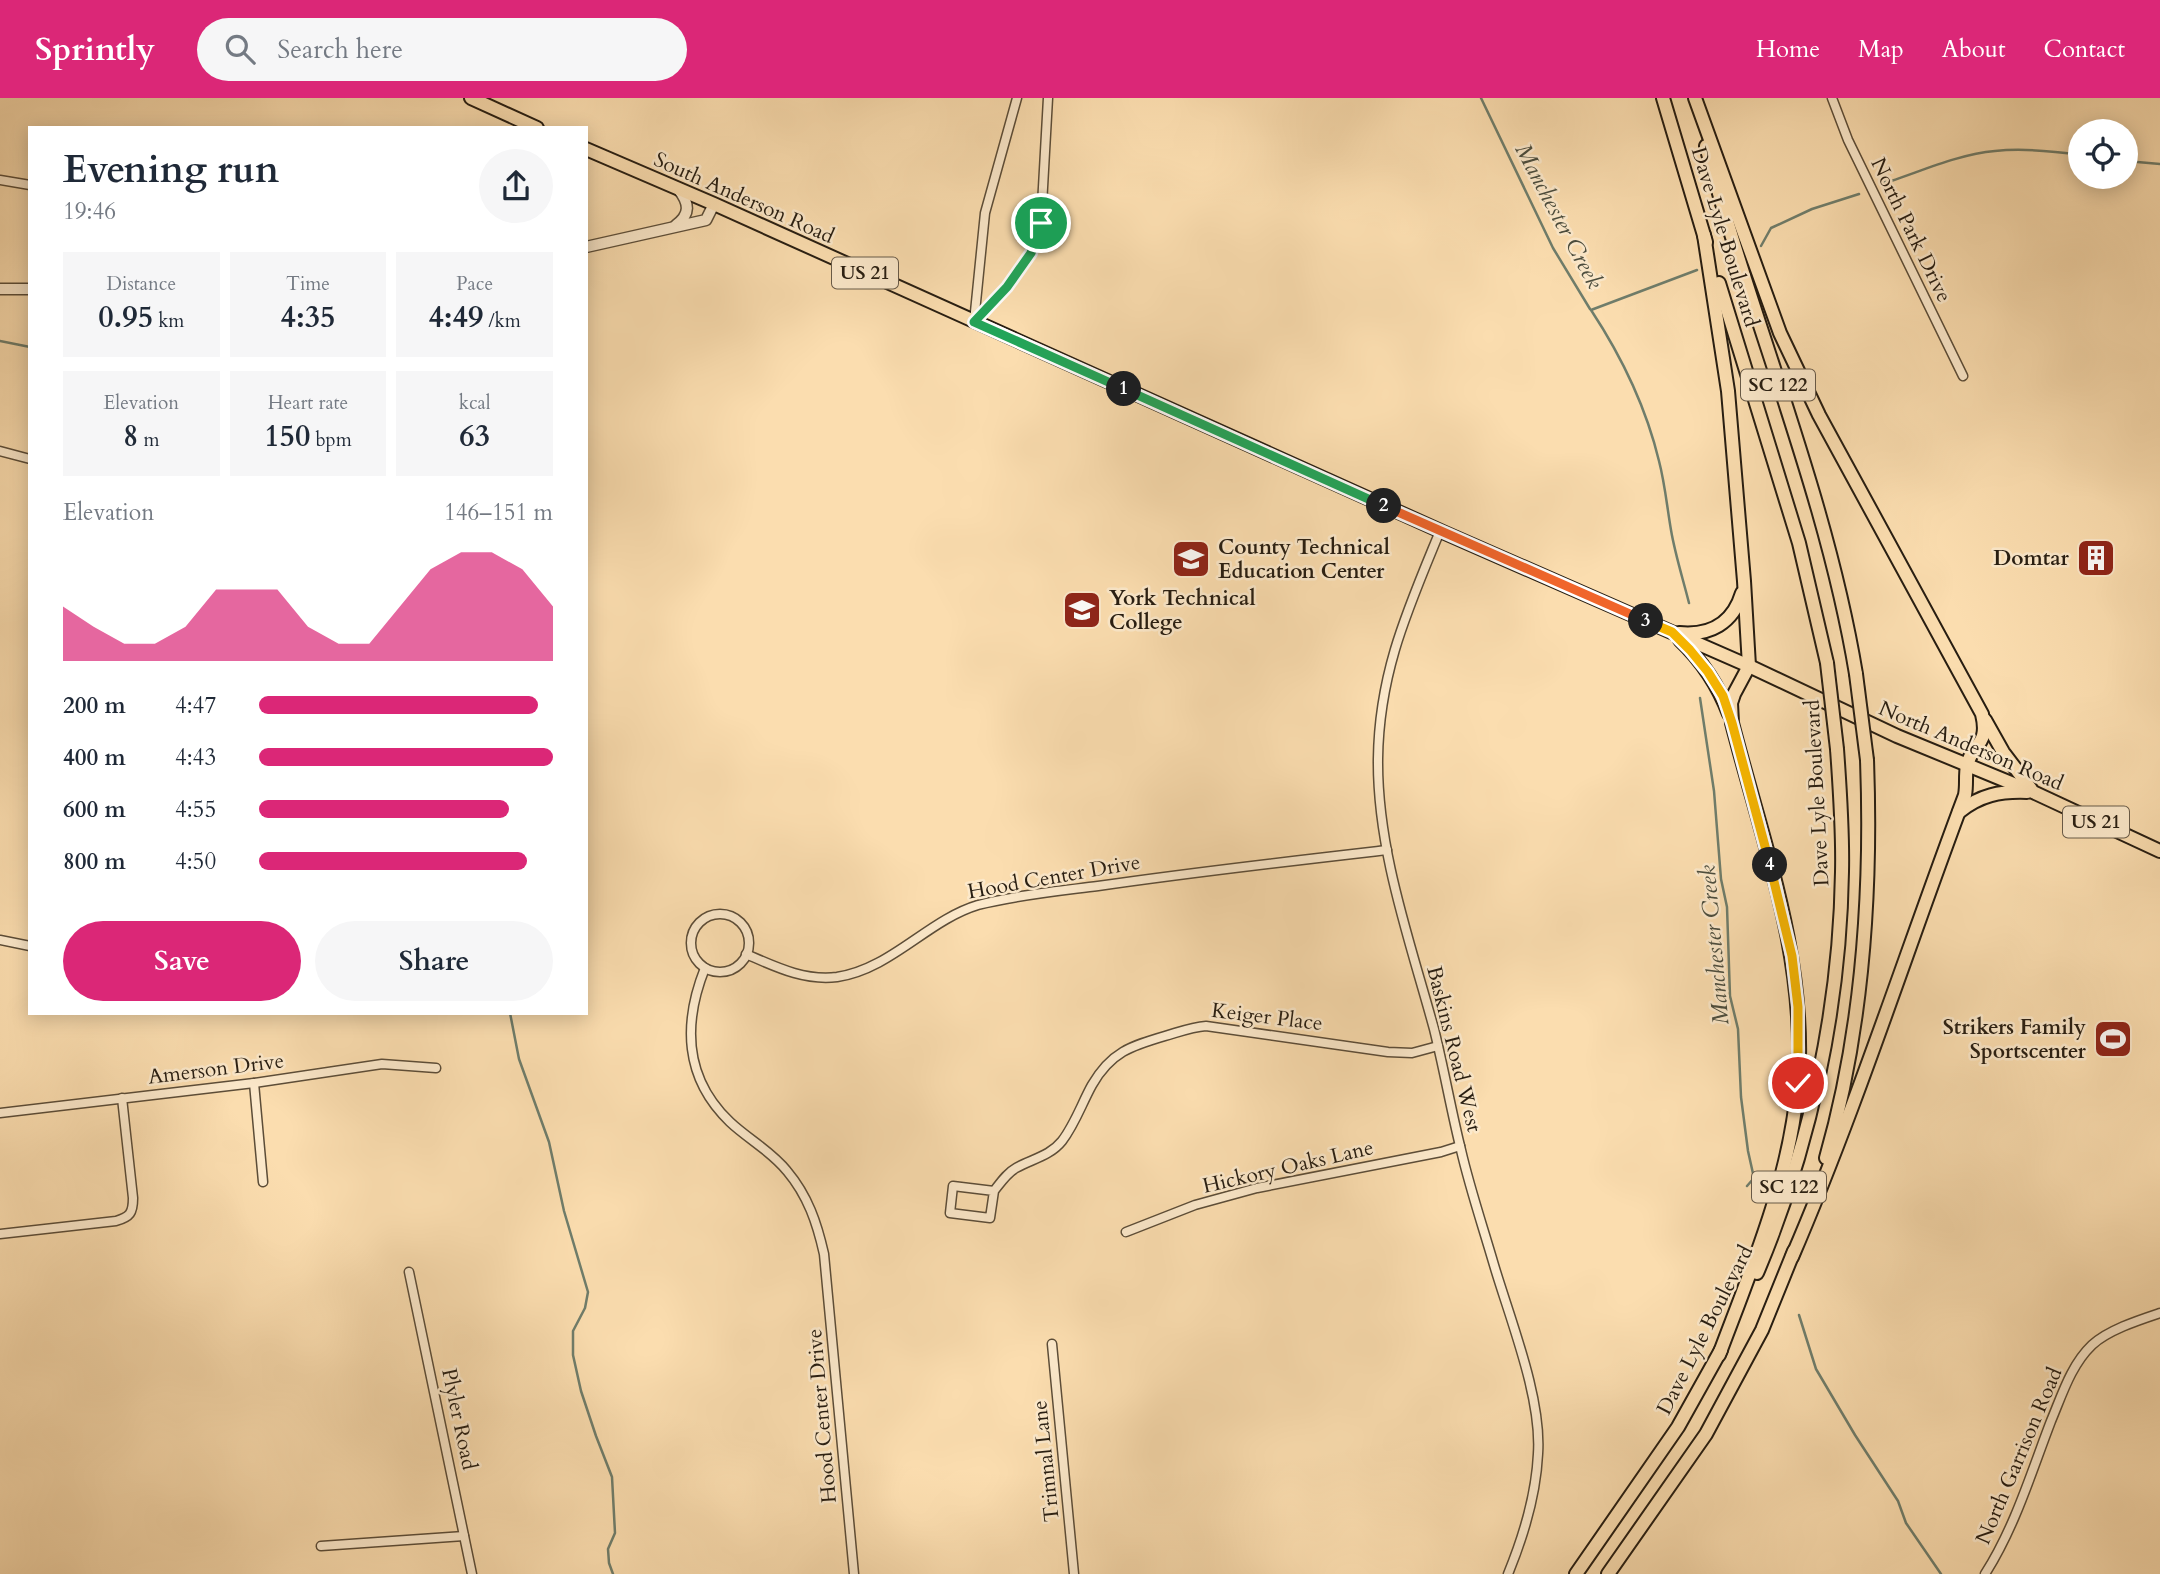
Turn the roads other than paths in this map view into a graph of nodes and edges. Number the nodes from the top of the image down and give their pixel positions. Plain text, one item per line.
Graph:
1 (471, 98) edge
2 (1017, 98) edge
3 (1048, 98) edge
4 (1663, 98) edge
5 (1694, 98) edge
6 (1832, 98) edge
7 (533, 126) edge
8 (588, 150) edge
9 (0, 180) edge
10 (28, 184) edge
11 (679, 190) junction
12 (714, 204) junction
13 (673, 227) junction
14 (1704, 235) junction
15 (588, 247) edge
16 (3, 287) edge
17 (28, 289) edge
18 (974, 322) junction
19 (1963, 376) dead end
20 (0, 451) edge
21 (28, 458) edge
22 (1440, 531) junction
23 (1744, 581) junction
24 (1672, 632) junction
25 (1749, 666) junction
26 (1844, 712) joint
27 (1982, 714) junction
28 (1732, 723) junction
29 (1967, 764) junction
30 (2033, 792) junction
31 (1956, 814) junction
32 (1388, 850) junction
33 (2160, 851) edge
34 (0, 940) edge
35 (28, 946) edge
36 (746, 954) junction
37 (705, 968) junction
38 (1438, 1046) junction
39 (436, 1068) dead end
40 (254, 1083) junction
41 (122, 1098) junction
42 (0, 1113) edge
43 (1460, 1146) junction
44 (263, 1181) dead end
45 (994, 1191) junction
46 (1126, 1231) dead end
47 (0, 1234) edge
48 (1792, 1257) junction
49 (409, 1272) dead end
50 (2160, 1313) edge
51 (1052, 1344) dead end
52 (1719, 1355) junction
53 (464, 1536) junction
54 (321, 1546) dead end
55 (472, 1574) edge
56 (854, 1574) edge
57 (1074, 1574) edge
58 (1508, 1574) edge
59 (1576, 1574) edge
60 (1608, 1574) edge
61 (1984, 1574) edge

1 - 7 main road
2 - 18 street
3 - 18 street
4 - 14 main road, Dave Lyle Boulevard / SC 122
5 - 27 main road
5 - 48 main road, Dave Lyle Boulevard / SC 122, bridge
6 - 19 street, North Park Drive
8 - 11 main road, South Anderson Road / US 21
9 - 10 street
11 - 12 main road, South Anderson Road / US 21
11 - 13 street
12 - 13 street
12 - 18 main road, South Anderson Road / US 21
13 - 15 street
14 - 23 main road
14 - 52 main road, Dave Lyle Boulevard / SC 122, bridge
16 - 17 street
18 - 22 main road, South Anderson Road / US 21
20 - 21 street
22 - 24 main road, South Anderson Road / US 21
22 - 32 street, Baskins Road West
23 - 24 main road
23 - 25 main road
24 - 25 main road, South Anderson Road / US 21
24 - 28 main road
25 - 26 main road, South Anderson Road / US 21
25 - 28 main road
26 - 29 main road, North Anderson Road / US 21
27 - 29 main road
27 - 30 main road
28 - 52 main road
29 - 30 main road, North Anderson Road / US 21
29 - 31 main road
30 - 31 main road
30 - 33 main road, North Anderson Road / US 21
31 - 48 main road
32 - 36 street, Hood Center Drive
32 - 38 street, Baskins Road West
34 - 35 street
36 - 37 street
36 - 37 street
37 - 56 street, Hood Center Drive
38 - 43 street, Baskins Road West
38 - 45 street, Keiger Place
39 - 40 street, Amerson Drive
40 - 41 street, Amerson Drive
40 - 44 street
41 - 42 street, Amerson Drive
41 - 47 street
43 - 46 street, Hickory Oaks Lane
43 - 58 street, Baskins Road West
45 - 45 street, Keiger Place
48 - 60 main road, Dave Lyle Boulevard / SC 122
49 - 53 street, Plyler Road
50 - 61 street, North Garrison Road
51 - 57 street, Trimnal Lane
52 - 59 main road, Dave Lyle Boulevard / SC 122
53 - 54 street
53 - 55 street, Plyler Road

